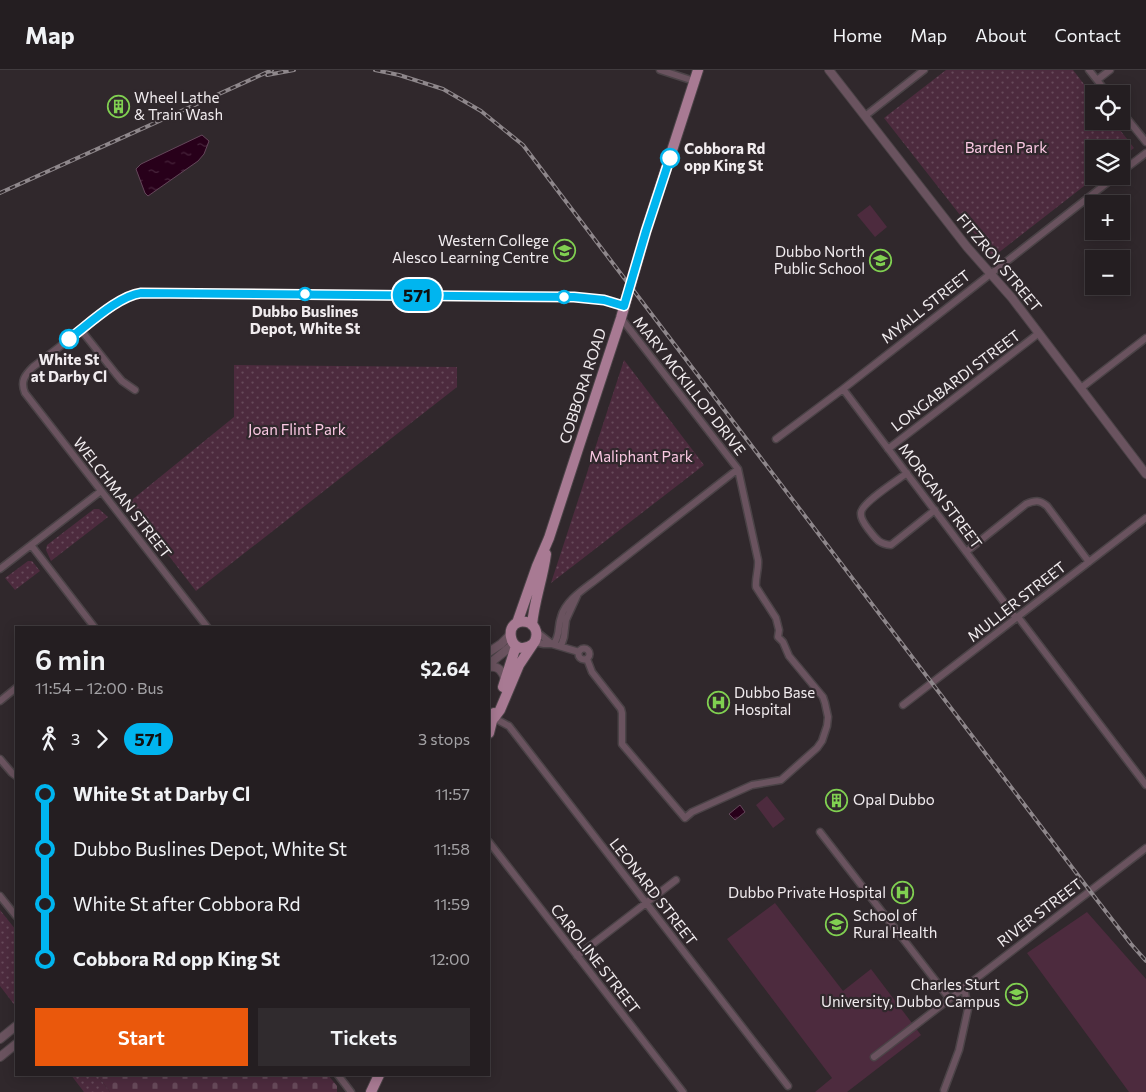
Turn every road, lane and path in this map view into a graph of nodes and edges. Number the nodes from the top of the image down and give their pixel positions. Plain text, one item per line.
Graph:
1 (660, 70) edge
2 (698, 70) edge
3 (829, 70) edge
4 (924, 70) edge
5 (1090, 70) edge
6 (1110, 70) edge
7 (1097, 80) junction
8 (694, 81) junction
9 (1101, 85) edge
10 (865, 116) junction
11 (1130, 122) edge
12 (1146, 142) edge
13 (1146, 153) edge
14 (1130, 165) edge
15 (1105, 185) edge
16 (991, 274) junction
17 (624, 306) junction
18 (621, 318) junction
19 (81, 330) junction
20 (1039, 333) junction
21 (1146, 338) edge
22 (1081, 388) junction
23 (842, 389) junction
24 (135, 390) dead end
25 (776, 439) dead end
26 (888, 448) junction
27 (738, 469) junction
28 (907, 474) junction
29 (1146, 474) edge
30 (101, 491) junction
31 (935, 510) junction
32 (1146, 518) edge
33 (549, 538) junction
34 (31, 545) junction
35 (966, 552) junction
36 (1090, 562) junction
37 (0, 568) edge
38 (1017, 617) junction
39 (517, 623) junction
40 (93, 626) edge
41 (206, 626) edge
42 (534, 636) junction
43 (513, 642) junction
44 (556, 645) junction
45 (490, 651) edge
46 (490, 664) edge
47 (490, 665) edge
48 (506, 680) junction
49 (15, 689) edge
50 (0, 701) edge
51 (903, 705) dead end
52 (494, 718) junction
53 (490, 730) edge
54 (0, 759) edge
55 (15, 775) edge
56 (1146, 785) edge
57 (820, 832) dead end
58 (490, 843) edge
59 (1146, 848) edge
60 (676, 880) dead end
61 (0, 896) edge
62 (646, 903) junction
63 (15, 905) edge
64 (10, 908) junction
65 (15, 915) edge
66 (577, 956) junction
67 (964, 987) junction
68 (949, 998) junction
69 (15, 1027) edge
70 (0, 1039) edge
71 (15, 1045) edge
72 (0, 1057) edge
73 (874, 1057) dead end
74 (339, 1076) edge
75 (379, 1076) edge
76 (788, 1086) dead end
77 (944, 1090) dead end
78 (351, 1092) edge
79 (371, 1092) edge
80 (683, 1092) edge

1 - 8 street
2 - 8 main road, COBBORA ROAD
3 - 10 street, FITZROY STREET
4 - 10 street
5 - 7 street
6 - 7 street
7 - 9 street
8 - 17 main road, COBBORA ROAD
10 - 16 street, FITZROY STREET
11 - 12 street
13 - 14 street
15 - 16 street, MYALL STREET
16 - 20 street, FITZROY STREET
16 - 23 street, MYALL STREET
17 - 18 main road, COBBORA ROAD
17 - 19 street
18 - 27 street, MARY MCKILLOP DRIVE
18 - 33 main road, COBBORA ROAD
19 - 24 street
19 - 30 street, WELCHMAN STREET
20 - 22 street, FITZROY STREET
20 - 26 street, LONGABARDI STREET
21 - 22 street
22 - 29 street, FITZROY STREET
23 - 25 street, MYALL STREET
23 - 26 street, MORGAN STREET
26 - 28 street, MORGAN STREET
27 - 44 street
27 - 44 street
28 - 31 street, MORGAN STREET
28 - 31 street
30 - 34 street
30 - 41 street, WELCHMAN STREET
31 - 35 street, MORGAN STREET
32 - 36 street, MULLER STREET
33 - 39 main road, COBBORA ROAD
33 - 42 main road, COBBORA ROAD
34 - 37 street
34 - 40 street
35 - 36 street
35 - 38 street, MORGAN STREET
36 - 38 street, MULLER STREET
38 - 51 street, MULLER STREET
38 - 56 street, MORGAN STREET
39 - 42 main road
39 - 43 main road
42 - 43 main road
42 - 44 street
42 - 44 street
42 - 52 main road, COBBORA ROAD
43 - 45 street
43 - 46 street
43 - 48 main road, COBBORA ROAD
47 - 48 street
48 - 52 main road, COBBORA ROAD
49 - 50 street
52 - 53 main road, COBBORA ROAD
52 - 62 street, LEONARD STREET
54 - 55 street
57 - 68 street
58 - 66 street, CAROLINE STREET
59 - 67 street, RIVER STREET
60 - 62 street
61 - 64 street
62 - 66 street
62 - 76 street, LEONARD STREET
63 - 64 street
64 - 65 street
66 - 80 street, CAROLINE STREET
67 - 68 street, RIVER STREET
67 - 77 street
68 - 73 street, RIVER STREET
69 - 70 street
71 - 72 street
74 - 78 street
75 - 79 main road

